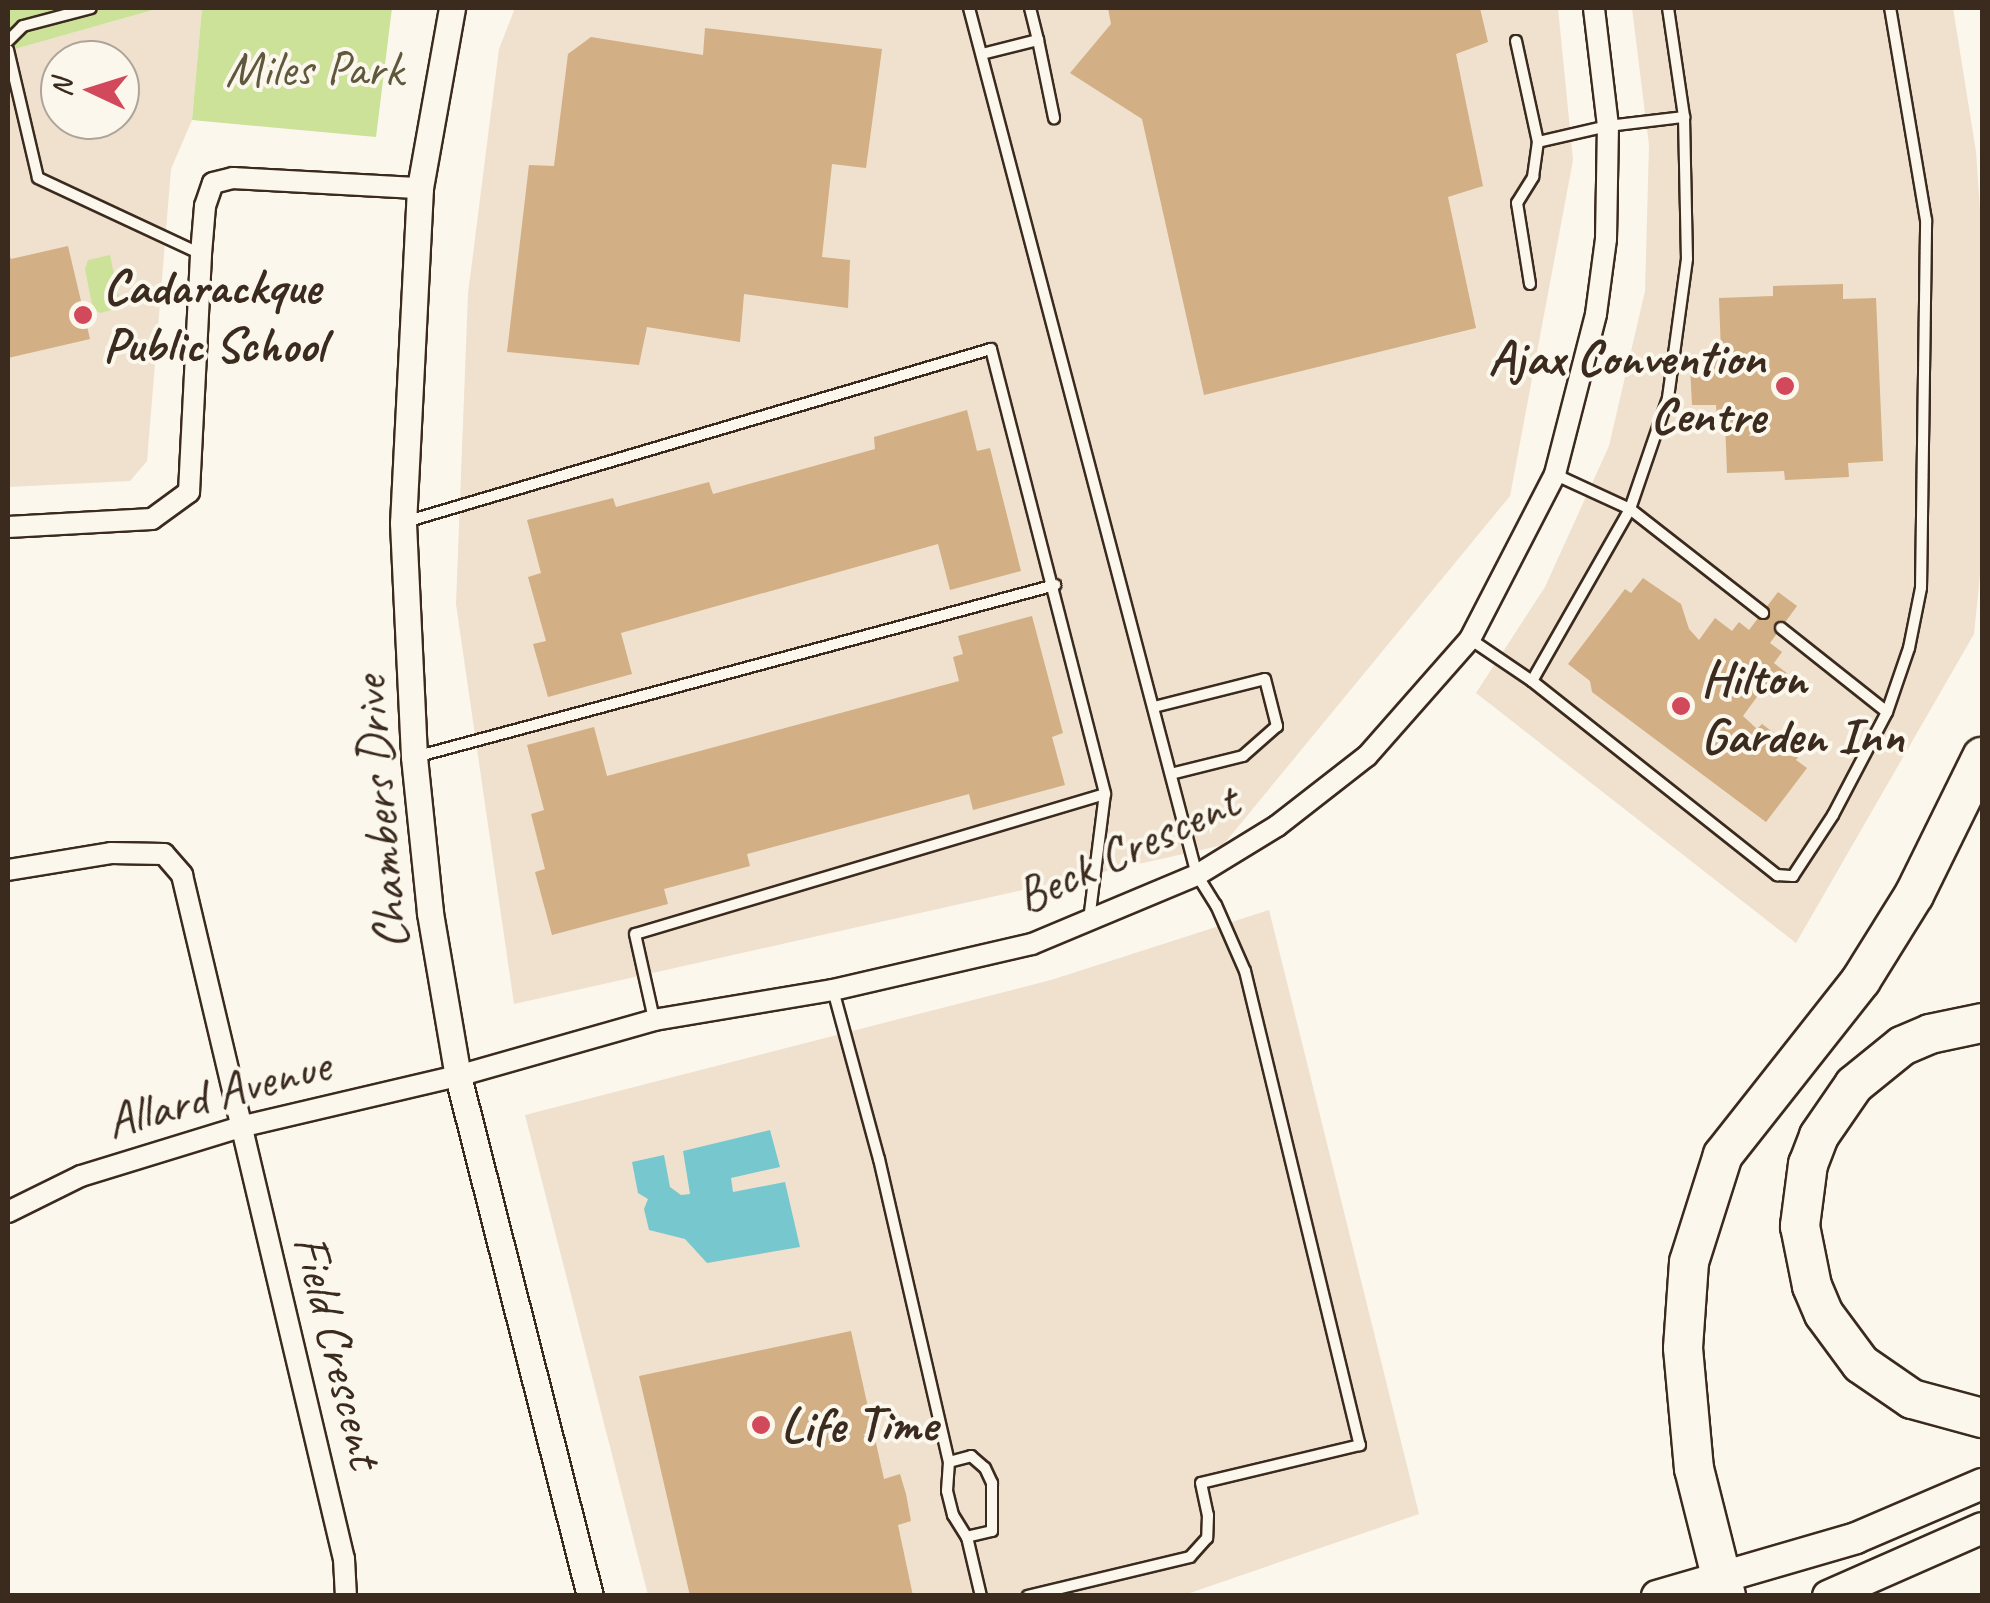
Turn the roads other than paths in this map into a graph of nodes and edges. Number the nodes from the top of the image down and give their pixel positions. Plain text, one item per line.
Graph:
1 (91, 8) edge
2 (452, 8) edge
3 (969, 8) edge
4 (1030, 8) edge
5 (1594, 8) edge
6 (1668, 8) edge
7 (1890, 8) edge
8 (1038, 40) junction
9 (8, 41) edge
10 (1516, 41) dead end
11 (8, 50) edge
12 (982, 54) junction
13 (1684, 117) junction
14 (1054, 118) dead end
15 (1608, 126) junction
16 (1538, 142) junction
17 (420, 188) junction
18 (201, 254) junction
19 (1530, 284) dead end
20 (1555, 474) junction
21 (1630, 509) junction
22 (402, 523) junction
23 (8, 527) edge
24 (1056, 585) junction
25 (1762, 613) dead end
26 (1780, 628) dead end
27 (1470, 639) junction
28 (1532, 681) junction
29 (1154, 706) junction
30 (1886, 712) junction
31 (414, 757) junction
32 (1982, 757) edge
33 (1172, 774) junction
34 (1106, 794) junction
35 (8, 870) edge
36 (1197, 875) junction
37 (1089, 921) junction
38 (833, 990) junction
39 (654, 1020) junction
40 (1982, 1022) edge
41 (458, 1076) junction
42 (240, 1127) junction
43 (8, 1212) edge
44 (1982, 1418) edge
45 (950, 1462) junction
46 (1982, 1484) edge
47 (1982, 1528) edge
48 (967, 1537) junction
49 (1723, 1586) edge
50 (346, 1596) edge
51 (590, 1596) edge
52 (981, 1596) edge
53 (1028, 1596) edge
54 (1656, 1596) edge
55 (1828, 1596) edge

1 - 9 lane
2 - 17 street, Chambers Drive
3 - 12 lane
4 - 8 lane
5 - 15 street, Beck Crescent
6 - 13 lane
7 - 30 lane
8 - 12 lane
8 - 14 lane
10 - 16 lane
11 - 18 lane
12 - 29 lane
13 - 15 lane
13 - 21 lane
15 - 16 lane
15 - 20 street, Beck Crescent
16 - 19 lane
17 - 18 street
17 - 22 street, Chambers Drive
18 - 23 street
20 - 21 lane
20 - 27 street, Beck Crescent
21 - 25 lane
21 - 28 lane
22 - 24 lane
22 - 31 street, Chambers Drive
24 - 31 lane
24 - 34 lane
26 - 30 lane
27 - 28 lane
27 - 36 street, Beck Crescent
28 - 30 lane
29 - 33 lane
29 - 33 lane
31 - 41 street, Chambers Drive
32 - 49 highway
33 - 36 lane
34 - 37 lane
34 - 39 lane
35 - 42 street, Field Crescent
36 - 37 street, Beck Crescent
36 - 53 lane
37 - 38 street, Beck Crescent
38 - 39 street, Beck Crescent
38 - 45 lane
39 - 41 street, Beck Crescent
40 - 44 highway
41 - 42 street, Allard Avenue
41 - 51 street, Chambers Drive
42 - 43 street, Allard Avenue
42 - 50 street, Field Crescent
45 - 48 lane
45 - 48 lane
46 - 49 main road
47 - 55 main road
48 - 52 lane
49 - 54 main road

